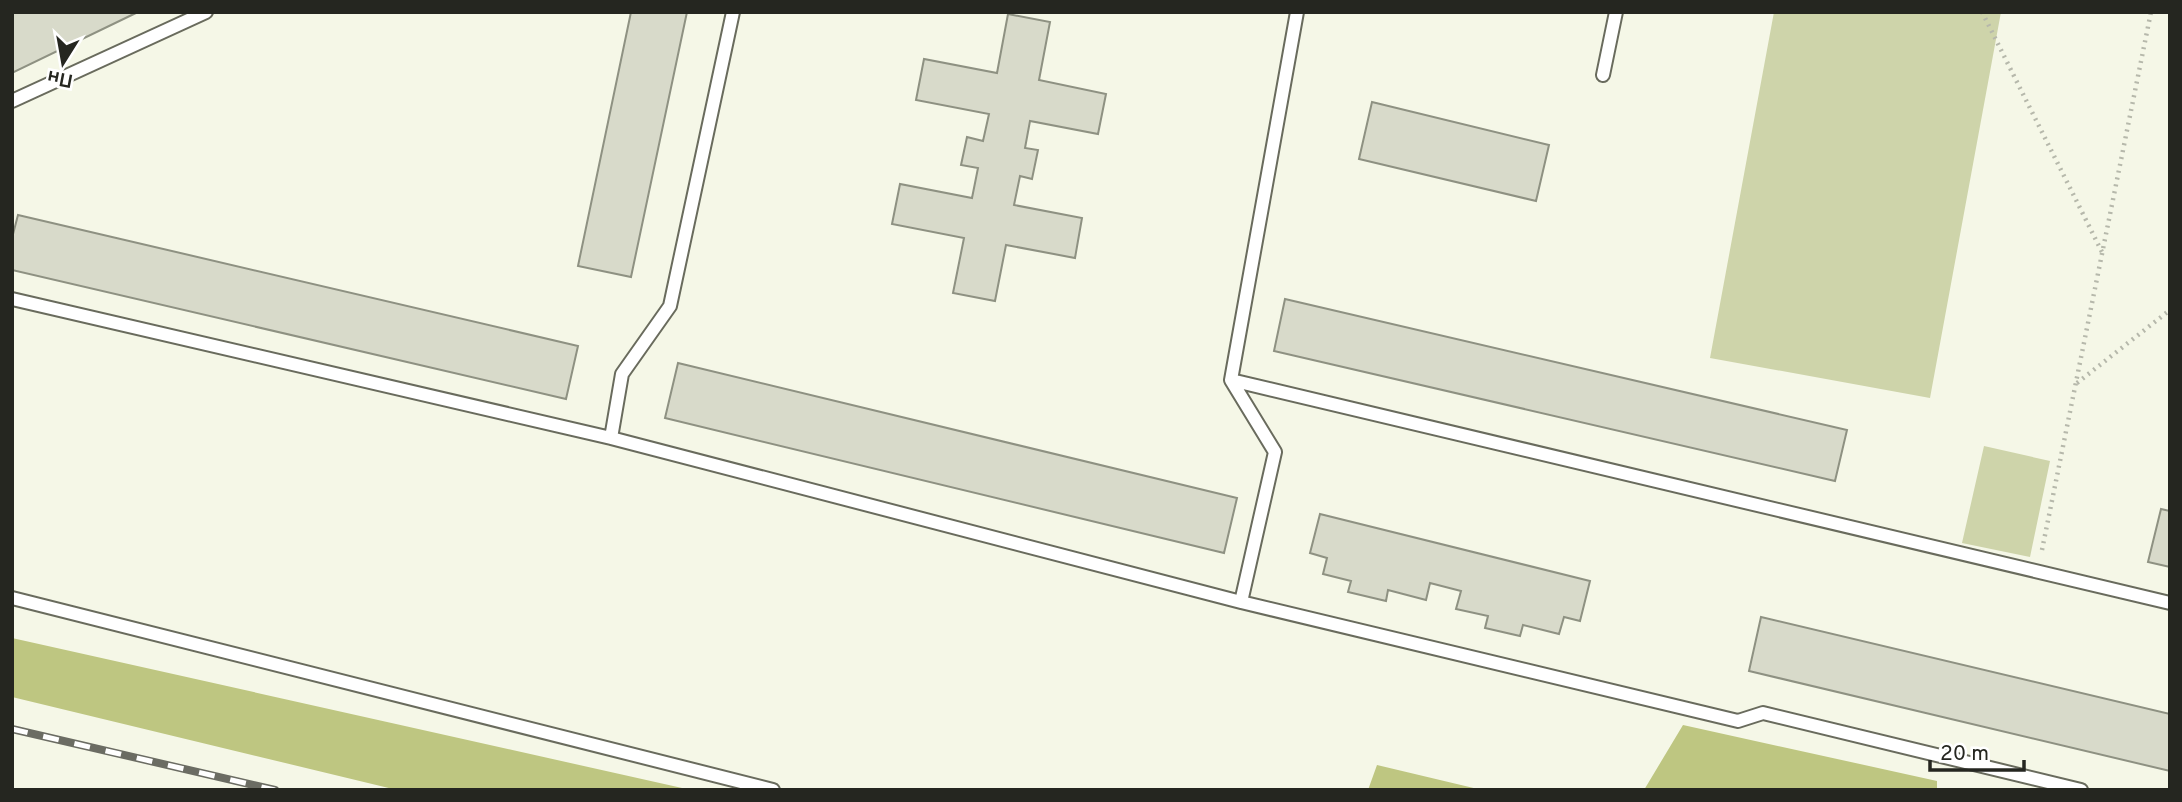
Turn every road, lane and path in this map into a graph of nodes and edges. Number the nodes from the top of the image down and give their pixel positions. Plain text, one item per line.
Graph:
1 (206, 12) edge
2 (733, 12) edge
3 (1297, 12) edge
4 (1616, 12) edge
5 (1982, 12) edge
6 (2151, 12) edge
7 (1603, 75) dead end
8 (12, 101) edge
9 (2102, 252) junction
10 (12, 299) edge
11 (2170, 310) edge
12 (1231, 380) junction
13 (2076, 383) junction
14 (611, 438) junction
15 (2037, 572) junction
16 (12, 598) edge
17 (1241, 602) junction
18 (2170, 603) edge
19 (773, 790) edge
20 (2081, 790) edge

1 - 8 lane
2 - 14 lane
3 - 12 lane
4 - 7 lane
5 - 9 path
6 - 9 path
9 - 13 path
10 - 14 lane
11 - 13 path
12 - 15 lane
12 - 17 lane
13 - 15 path
14 - 17 lane
15 - 18 lane
16 - 19 lane
17 - 20 lane

